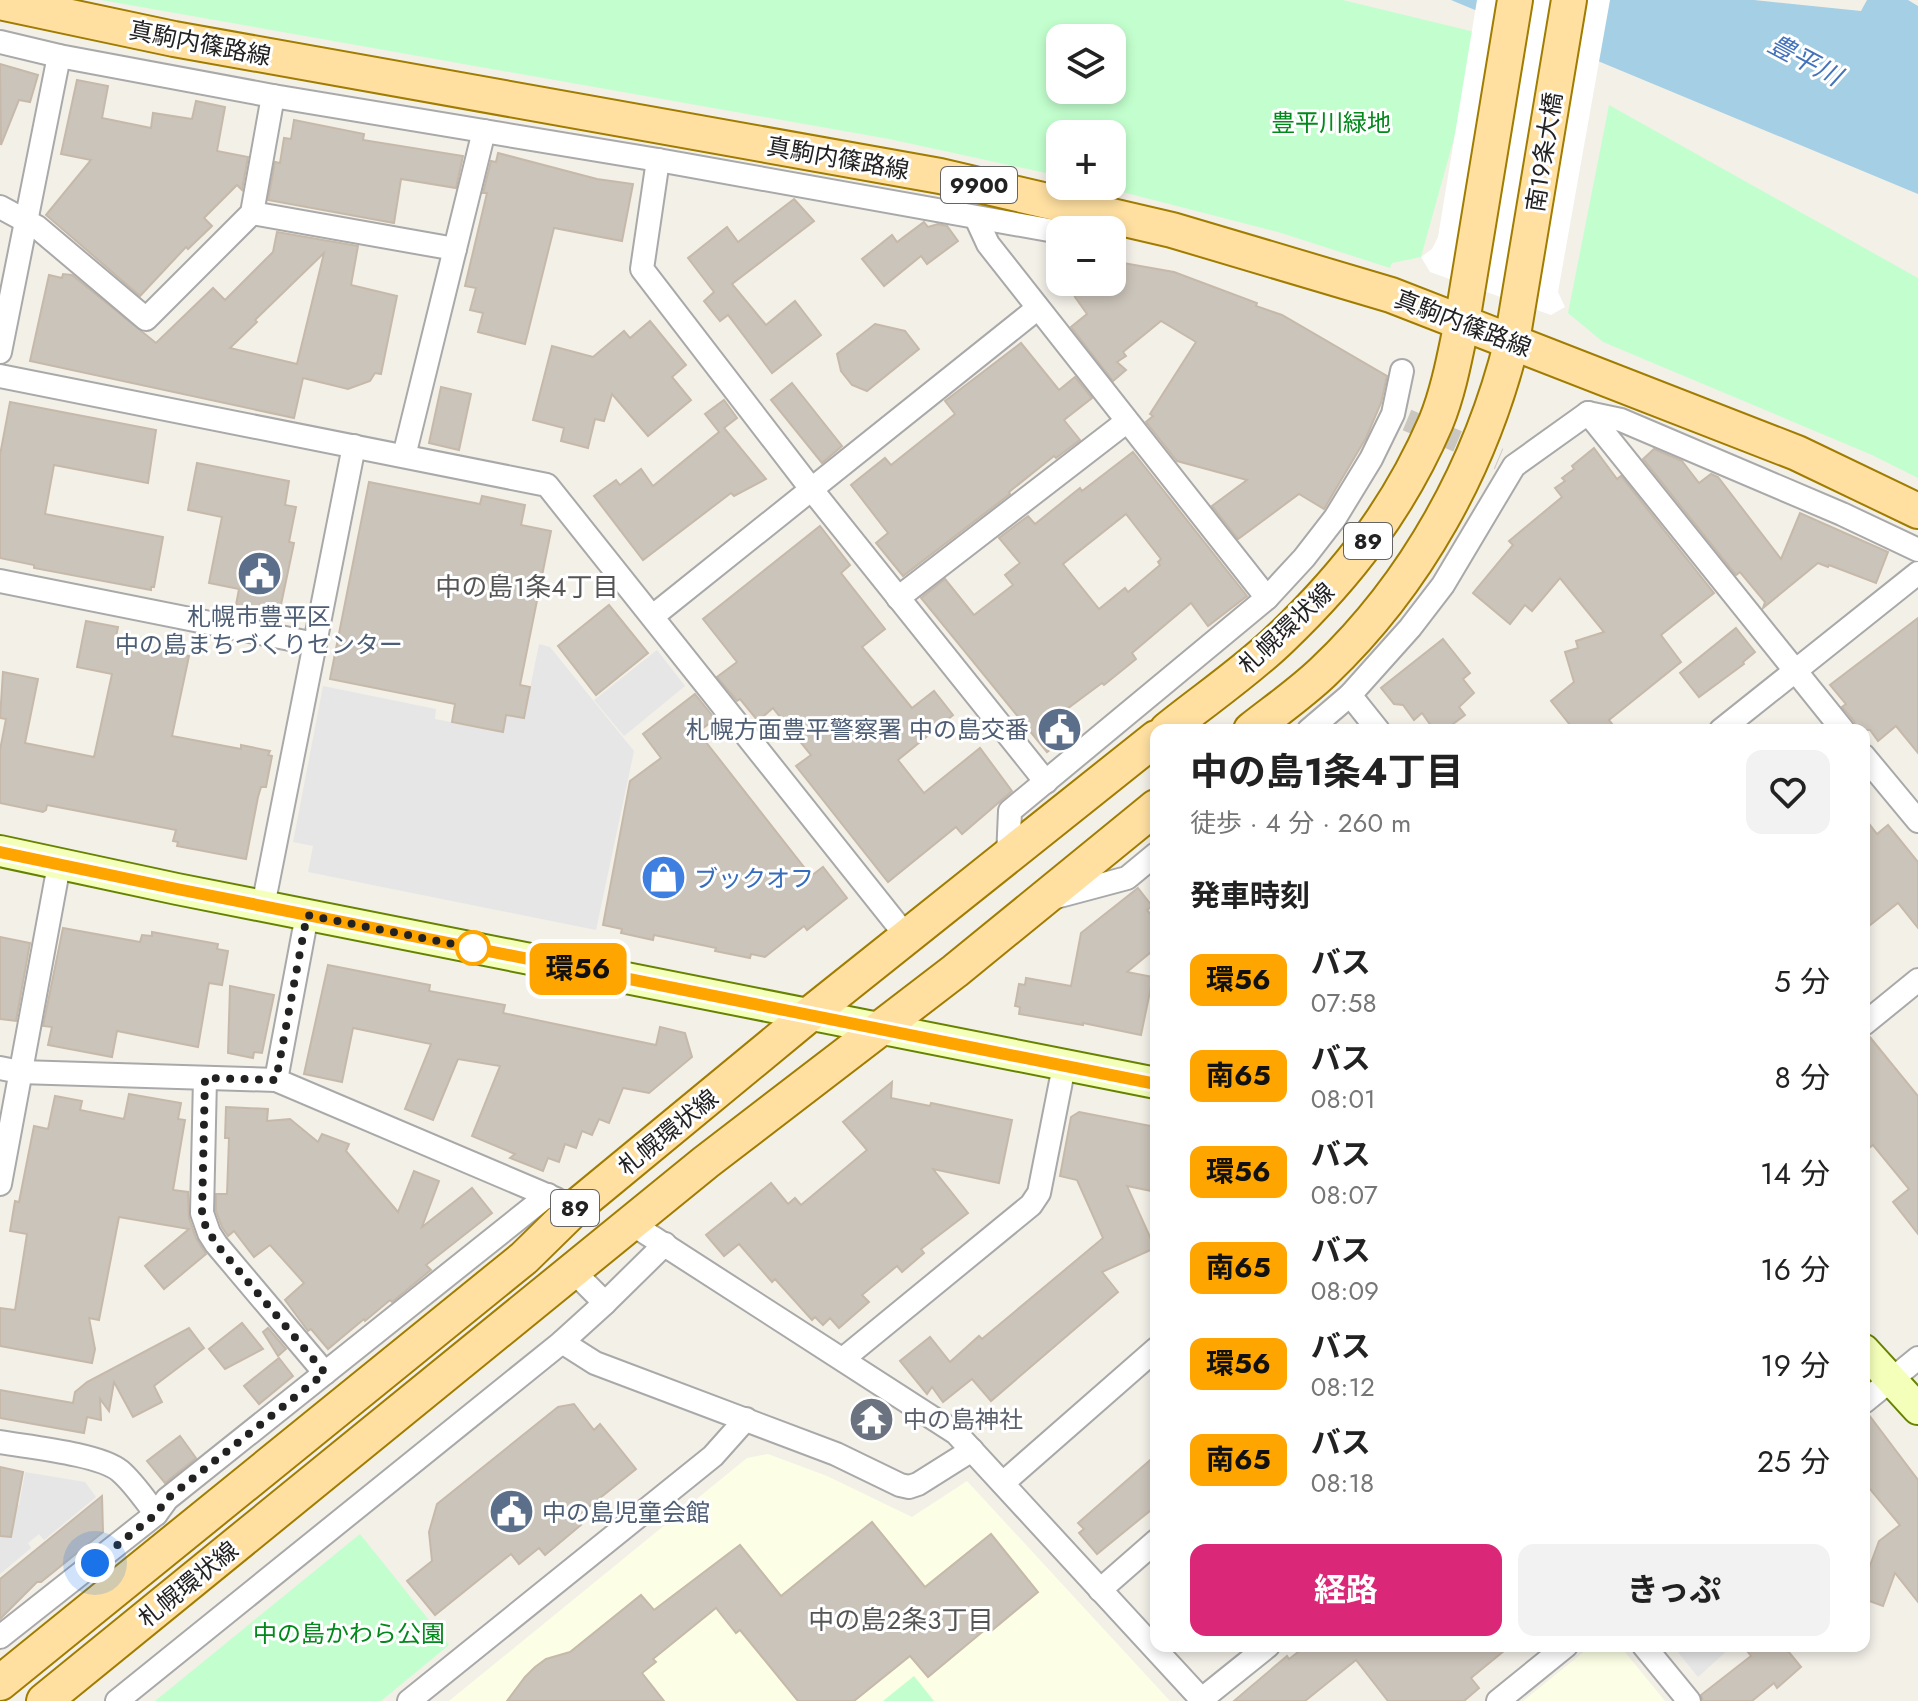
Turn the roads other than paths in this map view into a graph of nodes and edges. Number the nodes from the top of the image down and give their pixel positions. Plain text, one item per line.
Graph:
1 (1515, 0) edge
2 (1569, 0) edge
3 (0, 2) edge
4 (0, 42) edge
5 (59, 56) junction
6 (273, 96) junction
7 (484, 131) junction
8 (658, 160) junction
9 (0, 207) edge
10 (252, 213) junction
11 (976, 218) junction
12 (26, 220) junction
13 (1046, 230) edge
14 (1172, 230) junction
15 (1126, 233) edge
16 (455, 249) junction
17 (1038, 308) junction
18 (1462, 322) junction
19 (1512, 341) junction
20 (0, 352) edge
21 (1402, 371) dead end
22 (0, 376) edge
23 (1588, 413) junction
24 (1126, 422) junction
25 (354, 446) junction
26 (404, 456) junction
27 (812, 490) junction
28 (1918, 511) edge
29 (1918, 550) edge
30 (1918, 573) edge
31 (0, 581) edge
32 (898, 598) junction
33 (1267, 598) junction
34 (653, 616) junction
35 (315, 644) junction
36 (1794, 671) junction
37 (1350, 695) junction
38 (1174, 724) edge
39 (1259, 724) edge
40 (1316, 724) edge
41 (1373, 724) edge
42 (1728, 724) edge
43 (1838, 724) edge
44 (1150, 743) edge
45 (1870, 763) edge
46 (1046, 782) junction
47 (1150, 812) edge
48 (1918, 821) edge
49 (0, 851) edge
50 (1008, 857) junction
51 (1150, 859) edge
52 (59, 865) junction
53 (1038, 902) junction
54 (263, 906) junction
55 (307, 915) junction
56 (907, 937) junction
57 (1918, 980) edge
58 (810, 1014) junction
59 (1870, 1019) edge
60 (881, 1029) junction
61 (1064, 1066) junction
62 (10, 1070) edge
63 (205, 1078) junction
64 (276, 1080) junction
65 (1150, 1082) edge
66 (0, 1184) edge
67 (562, 1201) junction
68 (632, 1224) junction
69 (665, 1244) junction
70 (573, 1271) junction
71 (605, 1303) junction
72 (562, 1342) junction
73 (1150, 1354) edge
74 (1870, 1356) edge
75 (1918, 1358) edge
76 (843, 1359) junction
77 (325, 1373) junction
78 (1892, 1379) junction
79 (1870, 1397) edge
80 (1918, 1409) edge
81 (746, 1419) junction
82 (0, 1442) edge
83 (972, 1450) junction
84 (1003, 1483) junction
85 (156, 1514) junction
86 (1150, 1546) edge
87 (1100, 1590) junction
88 (0, 1637) edge
89 (1150, 1643) edge
90 (1158, 1652) edge
91 (1261, 1652) edge
92 (1559, 1652) edge
93 (1649, 1652) edge
94 (0, 1683) edge
95 (1203, 1700) edge
96 (44, 1701) edge
97 (117, 1701) edge
98 (409, 1701) edge
99 (1498, 1701) edge
100 (1689, 1701) edge

1 - 18 main road, 札幌環状線 / 89
2 - 19 main road, 南19条大橋 / 89
3 - 14 main road, 真駒内篠路線 / 9900
4 - 5 street
5 - 6 street
5 - 12 street
6 - 7 street
6 - 10 street
7 - 8 street
7 - 16 street
8 - 11 street
8 - 27 street
9 - 12 street
10 - 12 street
10 - 16 street
11 - 13 street
11 - 17 street
12 - 20 street
14 - 15 street
14 - 18 main road, 真駒内篠路線 / 9900
16 - 26 street
17 - 24 street
17 - 27 street
18 - 19 main road, 真駒内篠路線 / 9900
18 - 38 main road, 札幌環状線 / 89
19 - 28 main road, 真駒内篠路線 / 9900
19 - 39 main road, 89
21 - 33 street
22 - 25 street
23 - 29 street
23 - 36 street
23 - 37 street
24 - 32 street
24 - 33 street
25 - 26 street
25 - 35 street
26 - 34 street
27 - 32 street
27 - 34 street
30 - 36 street
31 - 35 street
32 - 46 street
33 - 46 street
34 - 56 street
35 - 54 street
36 - 42 street
36 - 43 street
37 - 40 street
37 - 41 street
44 - 50 main road, 札幌環状線 / 89
45 - 48 street
46 - 50 street
47 - 53 main road, 札幌環状線 / 89
49 - 52 street
50 - 56 main road, 札幌環状線 / 89
51 - 53 street
52 - 54 street
52 - 62 street
53 - 60 main road, 札幌環状線 / 89
54 - 55 street
55 - 58 street
55 - 64 street
56 - 58 main road, 札幌環状線 / 89
57 - 59 street
58 - 60 street
58 - 67 main road, 札幌環状線 / 89
60 - 61 street
60 - 68 main road, 札幌環状線 / 89
61 - 65 street
61 - 76 street
62 - 63 street
62 - 66 street
63 - 64 street
63 - 77 street
64 - 67 street
67 - 77 street
67 - 94 main road, 札幌環状線 / 89
68 - 69 street
68 - 70 main road, 札幌環状線 / 89
69 - 71 street
69 - 76 street
70 - 71 street
70 - 96 main road, 札幌環状線 / 89
71 - 72 street
72 - 81 street
72 - 97 street
73 - 84 street
74 - 78 street
75 - 78 street
76 - 83 street
77 - 85 street
78 - 79 street
78 - 80 street
81 - 83 street
81 - 98 street
82 - 85 street
83 - 84 street
84 - 87 street
85 - 88 street
86 - 87 street
87 - 89 street
90 - 95 street
91 - 95 street
92 - 99 street
93 - 100 street

